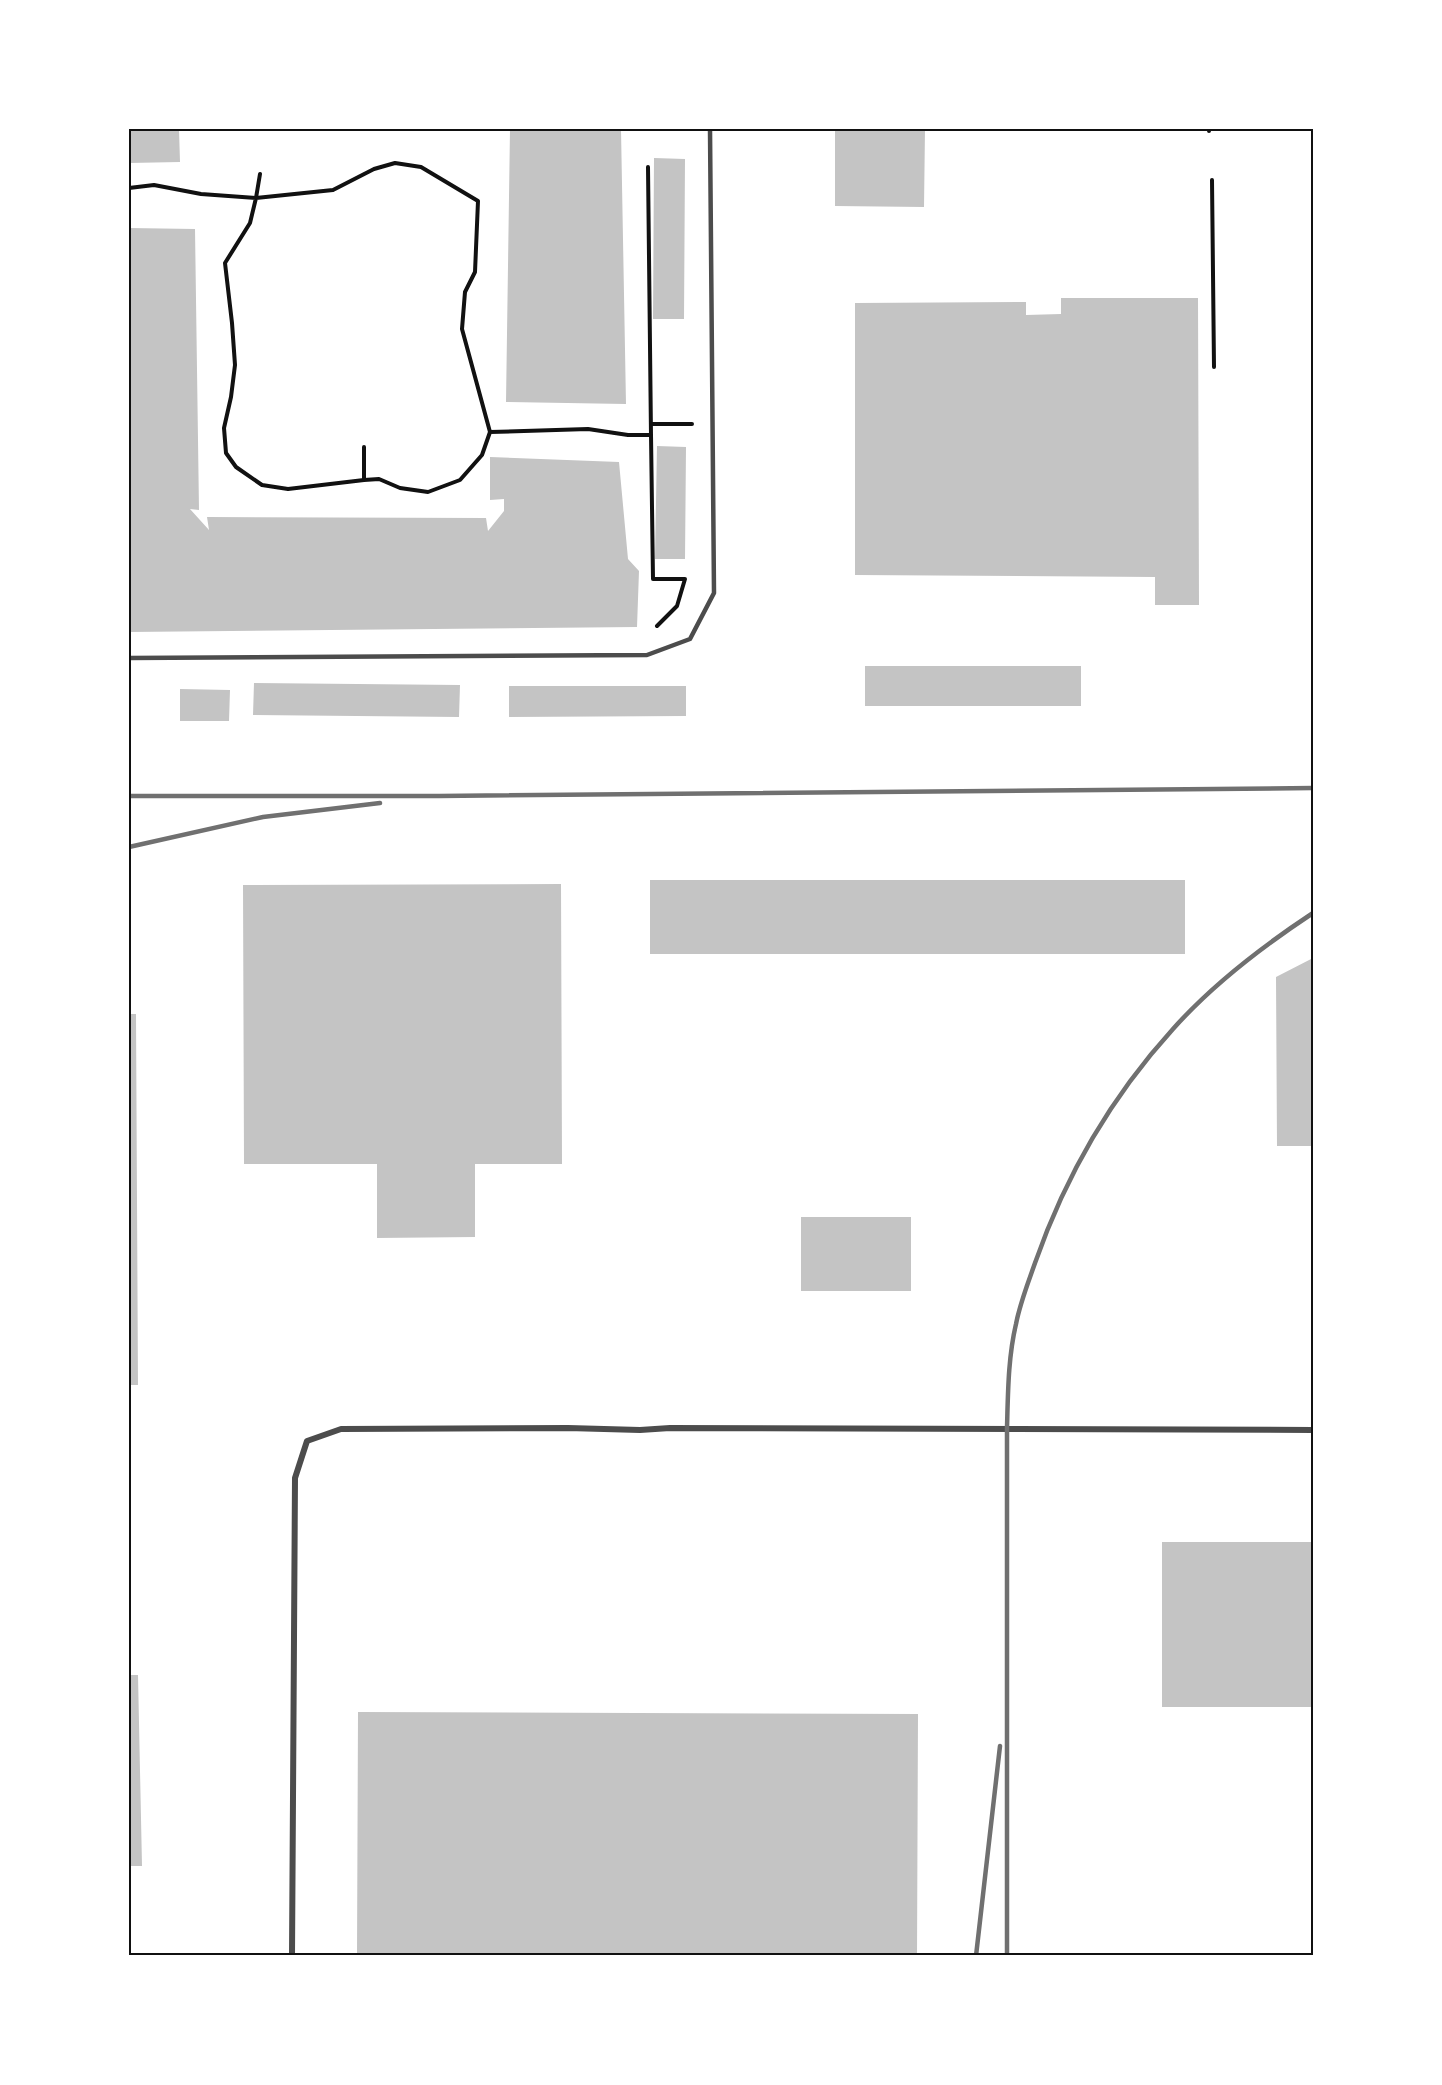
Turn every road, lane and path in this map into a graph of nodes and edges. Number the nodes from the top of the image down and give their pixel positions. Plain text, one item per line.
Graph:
1 (710, 129) edge
2 (648, 167) dead end
3 (260, 174) dead end
4 (1212, 180) dead end
5 (129, 188) edge
6 (256, 198) junction
7 (1214, 367) dead end
8 (651, 424) junction
9 (713, 424) junction
10 (490, 432) junction
11 (651, 435) junction
12 (364, 447) dead end
13 (364, 480) junction
14 (653, 630) dead end
15 (129, 658) edge
16 (1313, 1430) edge
17 (292, 1956) edge

1 - 9 lane
2 - 8 path
3 - 6 path
4 - 7 path
5 - 6 path
6 - 10 path
6 - 13 path
8 - 9 path
8 - 11 path
9 - 15 lane
10 - 11 path
10 - 13 path
11 - 14 path
12 - 13 path
16 - 17 street

